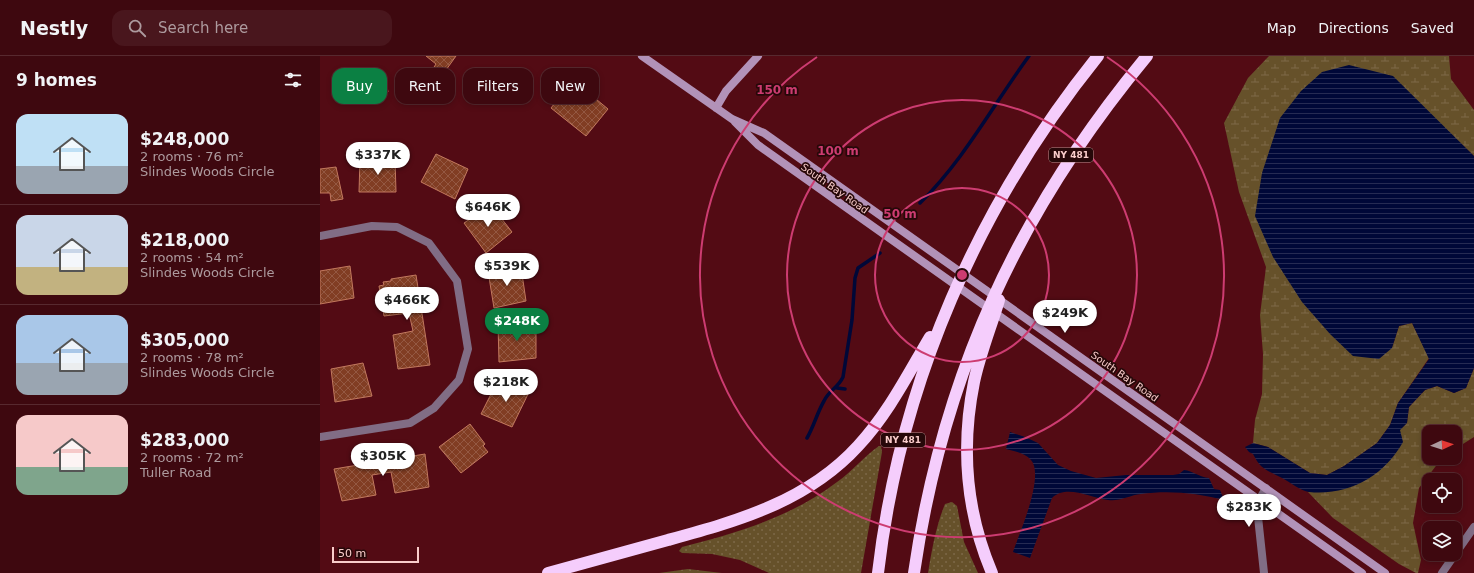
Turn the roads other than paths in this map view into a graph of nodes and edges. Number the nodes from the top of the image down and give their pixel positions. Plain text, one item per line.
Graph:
1 (642, 56) edge
2 (758, 56) edge
3 (1098, 56) edge
4 (1147, 56) edge
5 (716, 108) junction
6 (732, 119) junction
7 (320, 236) edge
8 (944, 312) junction
9 (982, 338) junction
10 (320, 437) edge
11 (1266, 488) junction
12 (1259, 500) junction
13 (1474, 527) edge
14 (548, 573) edge
15 (878, 573) edge
16 (914, 573) edge
17 (992, 573) edge
18 (1264, 573) edge
19 (1362, 573) edge
20 (1385, 573) edge
21 (1442, 573) edge

1 - 5 street, South Bay Road
2 - 5 street
3 - 8 highway, NY 481
4 - 9 highway, NY 481
5 - 6 street, South Bay Road
6 - 11 street, South Bay Road
6 - 12 street, South Bay Road
7 - 10 street
8 - 14 highway
8 - 15 highway, NY 481
9 - 16 highway, NY 481
9 - 17 highway
11 - 12 street
11 - 20 street, South Bay Road
12 - 18 street
12 - 19 street, South Bay Road
13 - 21 street

